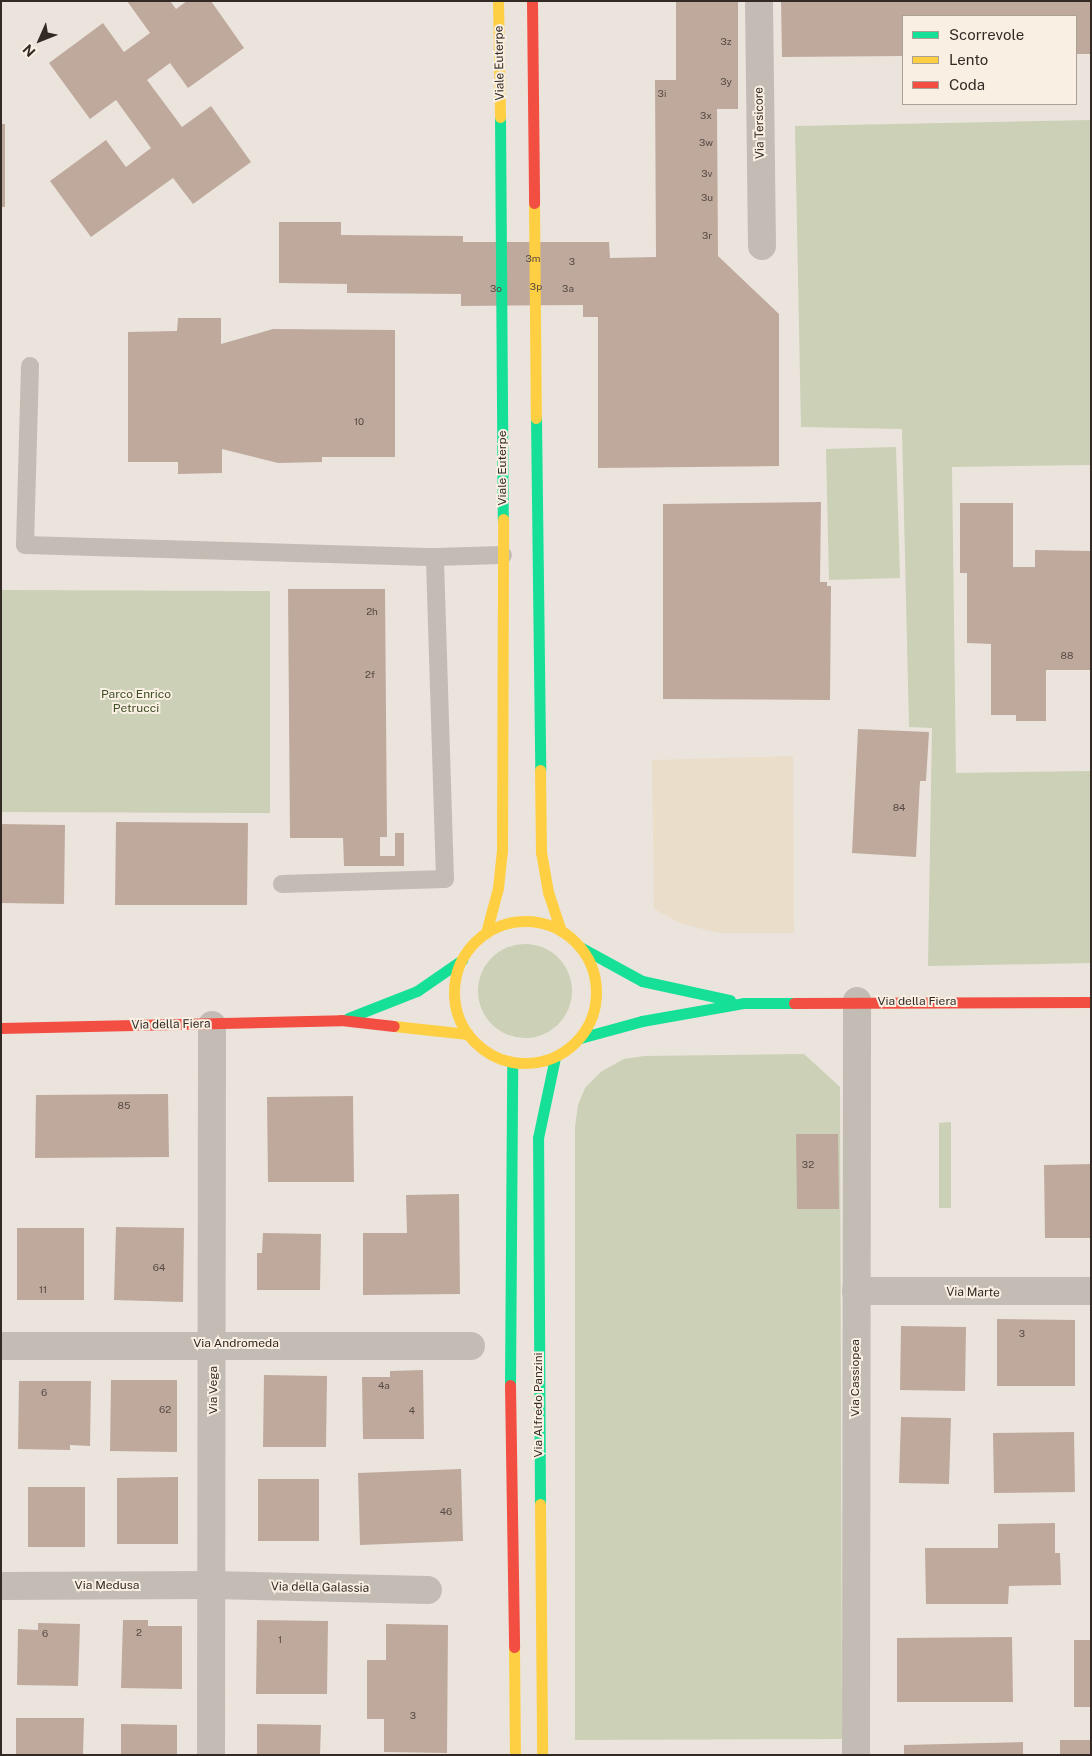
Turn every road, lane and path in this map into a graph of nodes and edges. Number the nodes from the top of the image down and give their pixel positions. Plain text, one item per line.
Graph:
1 (498, 1) edge
2 (532, 1) edge
3 (759, 1) edge
4 (762, 246) dead end
5 (30, 366) dead end
6 (503, 555) junction
7 (435, 557) junction
8 (282, 884) dead end
9 (562, 931) junction
10 (486, 933) junction
11 (580, 947) junction
12 (462, 960) junction
13 (857, 1001) junction
14 (1091, 1002) edge
15 (744, 1003) junction
16 (341, 1020) junction
17 (212, 1024) junction
18 (1, 1028) edge
19 (468, 1034) junction
20 (580, 1038) junction
21 (555, 1057) junction
22 (512, 1062) junction
23 (856, 1291) junction
24 (1091, 1291) edge
25 (214, 1344) junction
26 (1, 1346) edge
27 (470, 1346) dead end
28 (212, 1585) junction
29 (1, 1586) edge
30 (428, 1590) dead end
31 (211, 1755) edge
32 (515, 1755) edge
33 (542, 1755) edge
34 (856, 1755) edge

1 - 6 main road, Viale Euterpe
2 - 9 main road
3 - 4 street, Via Tersicore
5 - 7 lane
6 - 7 lane
6 - 10 main road, Viale Euterpe
7 - 8 lane
9 - 10 main road
9 - 11 main road
10 - 12 main road
11 - 15 main road, Via della Fiera
11 - 20 main road
12 - 16 main road, Via della Fiera
12 - 19 main road
13 - 14 main road, Via della Fiera
13 - 15 main road, Via della Fiera
13 - 23 street, Via Cassiopea
15 - 20 main road, Via della Fiera
16 - 17 main road, Via della Fiera
16 - 19 main road, Via della Fiera
17 - 18 main road, Via della Fiera
17 - 25 street, Via Vega
19 - 22 main road
20 - 21 main road
21 - 22 main road
21 - 33 main road, Via Alfredo Panzini
22 - 32 main road
23 - 24 street, Via Marte
23 - 34 street, Via Cassiopea
25 - 26 street, Via Andromeda
25 - 27 street, Via Andromeda
25 - 28 street, Via Vega
28 - 29 street, Via Medusa
28 - 30 street, Via della Galassia
28 - 31 street, Via Vega

